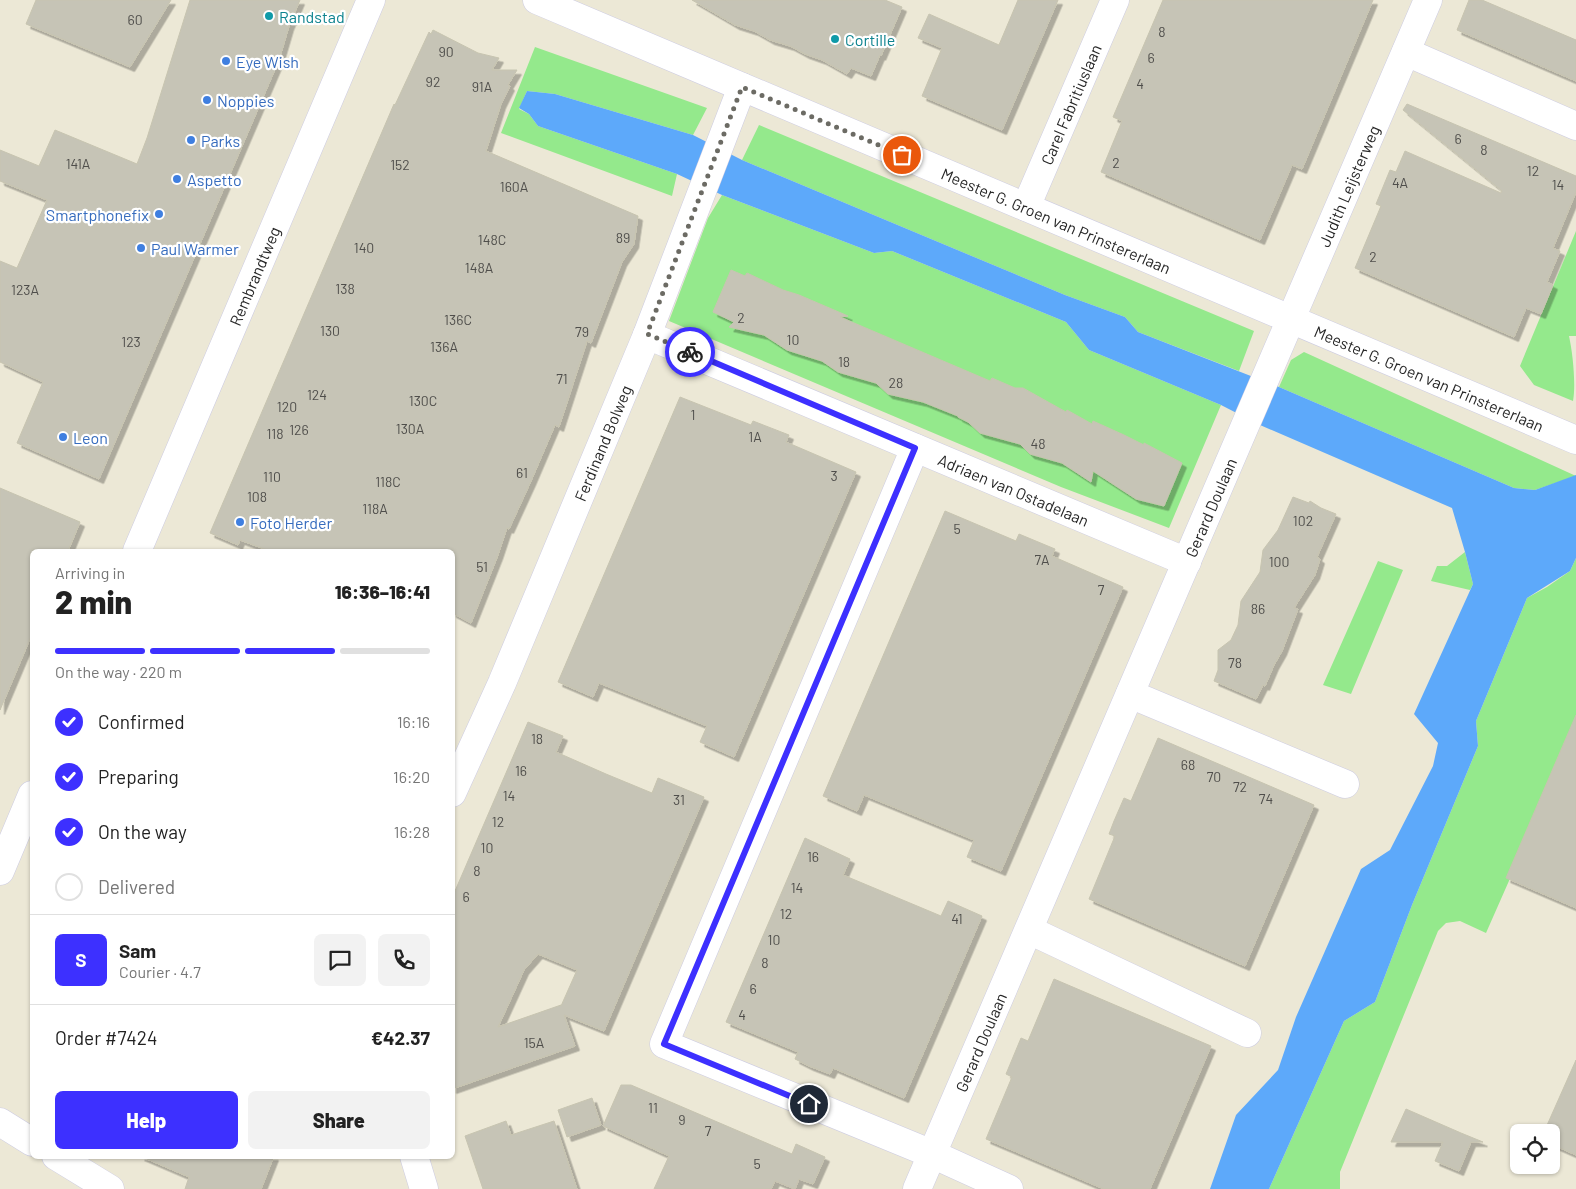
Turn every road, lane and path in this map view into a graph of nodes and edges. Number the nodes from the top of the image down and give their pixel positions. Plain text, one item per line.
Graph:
1 (371, 0) edge
2 (537, 0) edge
3 (1115, 0) edge
4 (1428, 0) edge
5 (1406, 52) junction
6 (742, 87) junction
7 (1576, 126) edge
8 (1026, 207) junction
9 (1291, 320) junction
10 (647, 334) junction
11 (1571, 439) edge
12 (915, 448) junction
13 (137, 549) edge
14 (1187, 562) junction
15 (1130, 694) junction
16 (1344, 784) dead end
17 (455, 786) edge
18 (30, 806) edge
19 (22, 848) edge
20 (0, 871) edge
21 (1029, 930) junction
22 (1248, 1033) dead end
23 (0, 1122) edge
24 (30, 1141) edge
25 (932, 1154) junction
26 (61, 1159) edge
27 (415, 1159) edge
28 (110, 1189) edge
29 (424, 1189) edge
30 (917, 1189) edge
31 (1009, 1189) edge

1 - 13 street, Rembrandtweg
2 - 6 street, Meester G. Groen van Prinstererlaan
3 - 8 street, Carel Fabritiuslaan
4 - 5 street, Judith Leijsterweg
5 - 7 street
5 - 9 street, Judith Leijsterweg
6 - 8 street, Meester G. Groen van Prinstererlaan
6 - 10 street, Ferdinand Bolweg
8 - 9 street, Meester G. Groen van Prinstererlaan
9 - 11 street, Meester G. Groen van Prinstererlaan
9 - 14 street, Gerard Doulaan
10 - 12 street, Adriaen van Ostadelaan
10 - 17 street, Ferdinand Bolweg
12 - 14 street, Adriaen van Ostadelaan
12 - 25 street
14 - 15 street, Gerard Doulaan
15 - 16 street
15 - 21 street, Gerard Doulaan
18 - 19 street
19 - 20 street
21 - 22 street
21 - 25 street, Gerard Doulaan
23 - 24 street
25 - 30 street, Gerard Doulaan
25 - 31 street
26 - 28 street
27 - 29 street

